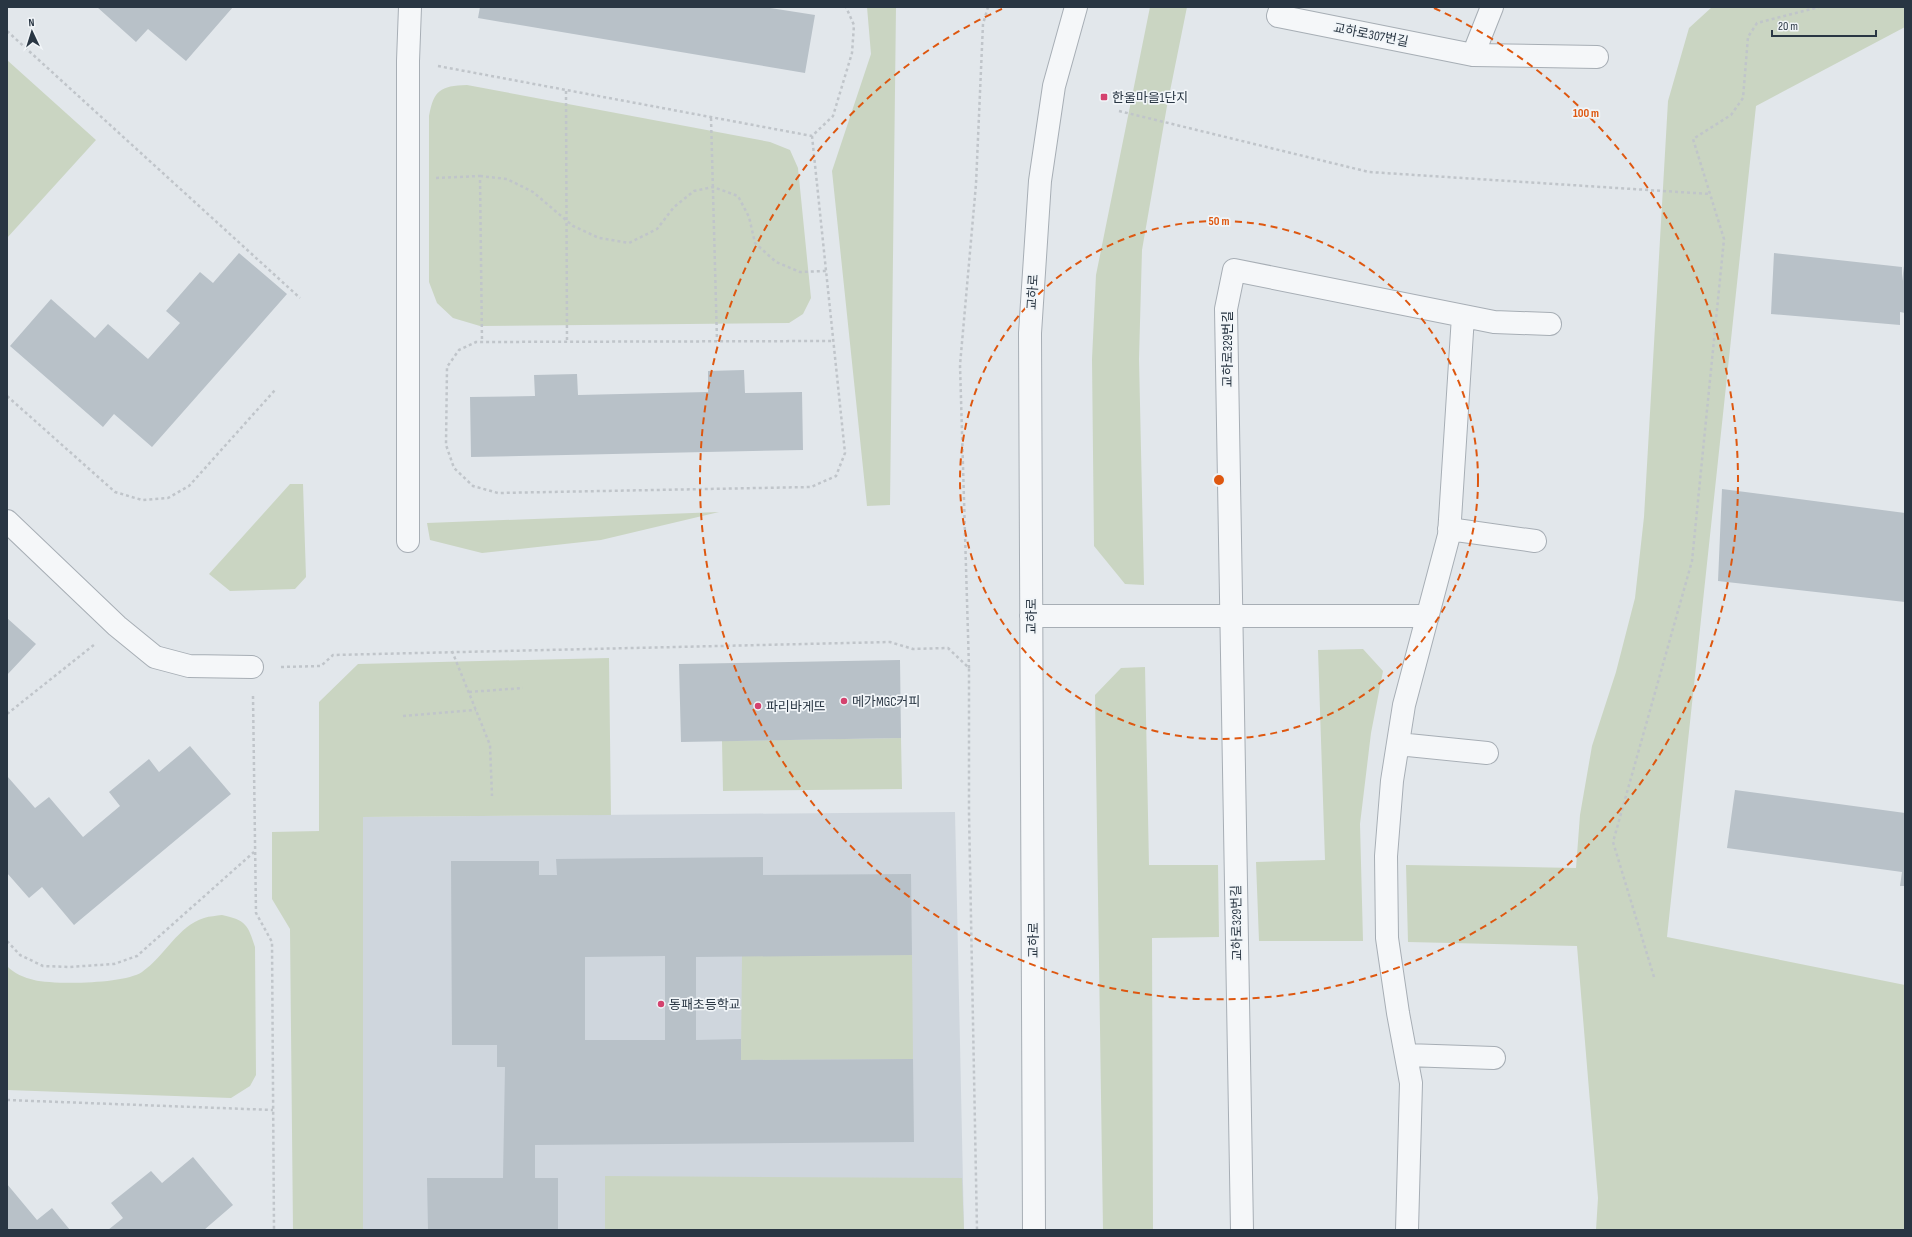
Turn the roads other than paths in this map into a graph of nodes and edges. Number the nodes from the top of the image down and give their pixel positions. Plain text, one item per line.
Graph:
1 (410, 7) edge
2 (1076, 7) edge
3 (1281, 7) edge
4 (1492, 7) edge
5 (1473, 55) junction
6 (1597, 57) dead end
7 (1463, 316) junction
8 (1550, 324) dead end
9 (7, 521) edge
10 (1449, 529) junction
11 (1535, 541) dead end
12 (408, 542) dead end
13 (1031, 616) junction
14 (1231, 616) junction
15 (1428, 616) junction
16 (252, 667) road end
17 (1398, 744) junction
18 (1487, 753) dead end
19 (1406, 1055) junction
20 (1494, 1058) dead end
21 (1034, 1230) edge
22 (1242, 1230) edge
23 (1407, 1230) edge

1 - 12 street
2 - 13 street, 교하로
3 - 5 street, 교하로307번길
4 - 5 street
5 - 6 street, 교하로307번길
7 - 8 street, 교하로329번길
7 - 10 street
7 - 14 street, 교하로329번길
9 - 16 street
10 - 11 street
10 - 15 street
13 - 14 street
13 - 21 street, 교하로
14 - 15 street
14 - 22 street, 교하로329번길
15 - 17 street
17 - 18 street
17 - 19 street
19 - 20 street
19 - 23 street

